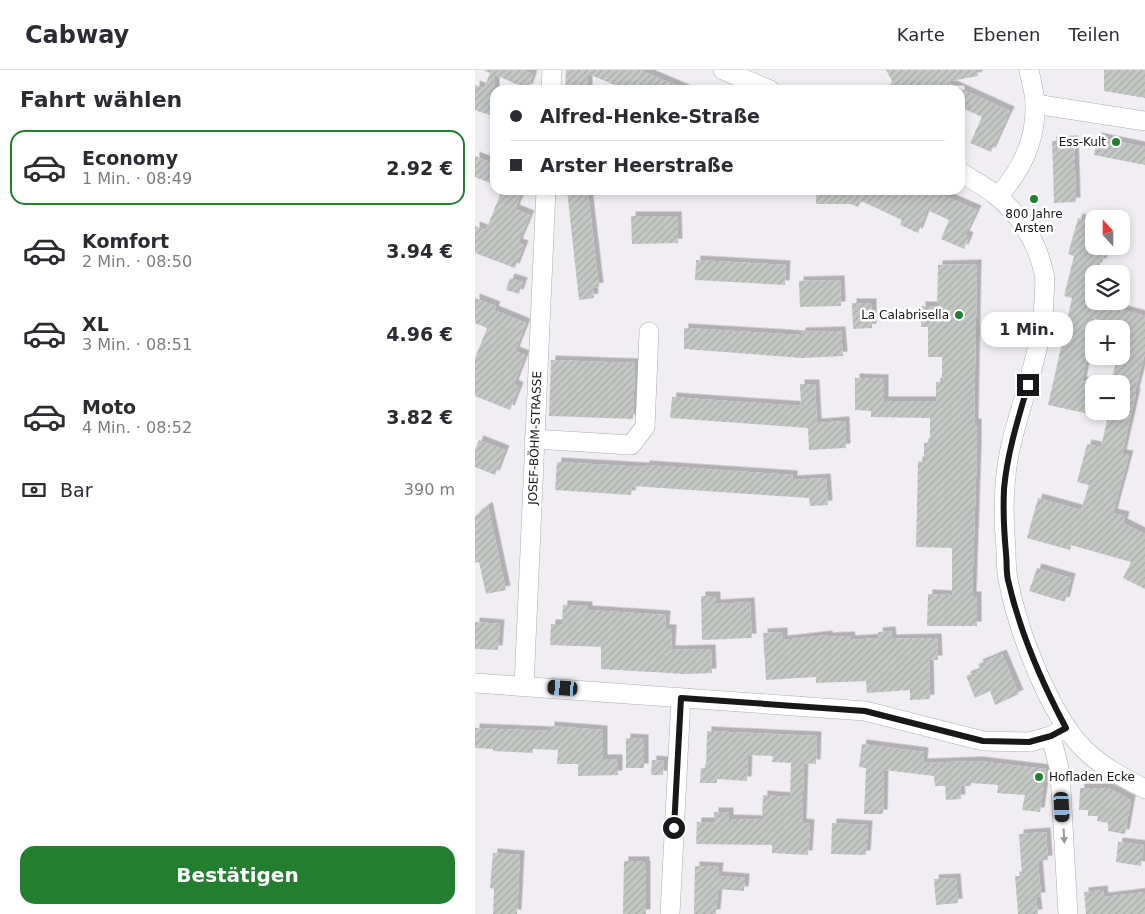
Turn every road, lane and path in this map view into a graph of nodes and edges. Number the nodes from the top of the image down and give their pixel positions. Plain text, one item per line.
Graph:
1 (552, 70) edge
2 (723, 70) edge
3 (1029, 70) edge
4 (551, 85) edge
5 (758, 85) edge
6 (1035, 104) junction
7 (1145, 121) edge
8 (965, 175) edge
9 (546, 195) edge
10 (998, 196) junction
11 (649, 332) dead end
12 (534, 439) junction
13 (475, 683) edge
14 (524, 686) junction
15 (681, 698) junction
16 (1059, 732) junction
17 (1145, 789) edge
18 (670, 914) edge
19 (1068, 914) edge

1 - 4 street
2 - 5 street
3 - 6 street
6 - 7 street
6 - 10 street
8 - 10 street
9 - 12 street, JOSEF-BÖHM-STRASSE
10 - 16 street
11 - 12 street
12 - 14 street, JOSEF-BÖHM-STRASSE
13 - 14 street
14 - 15 street
15 - 16 street
15 - 18 street
16 - 17 street
16 -> 19 street

